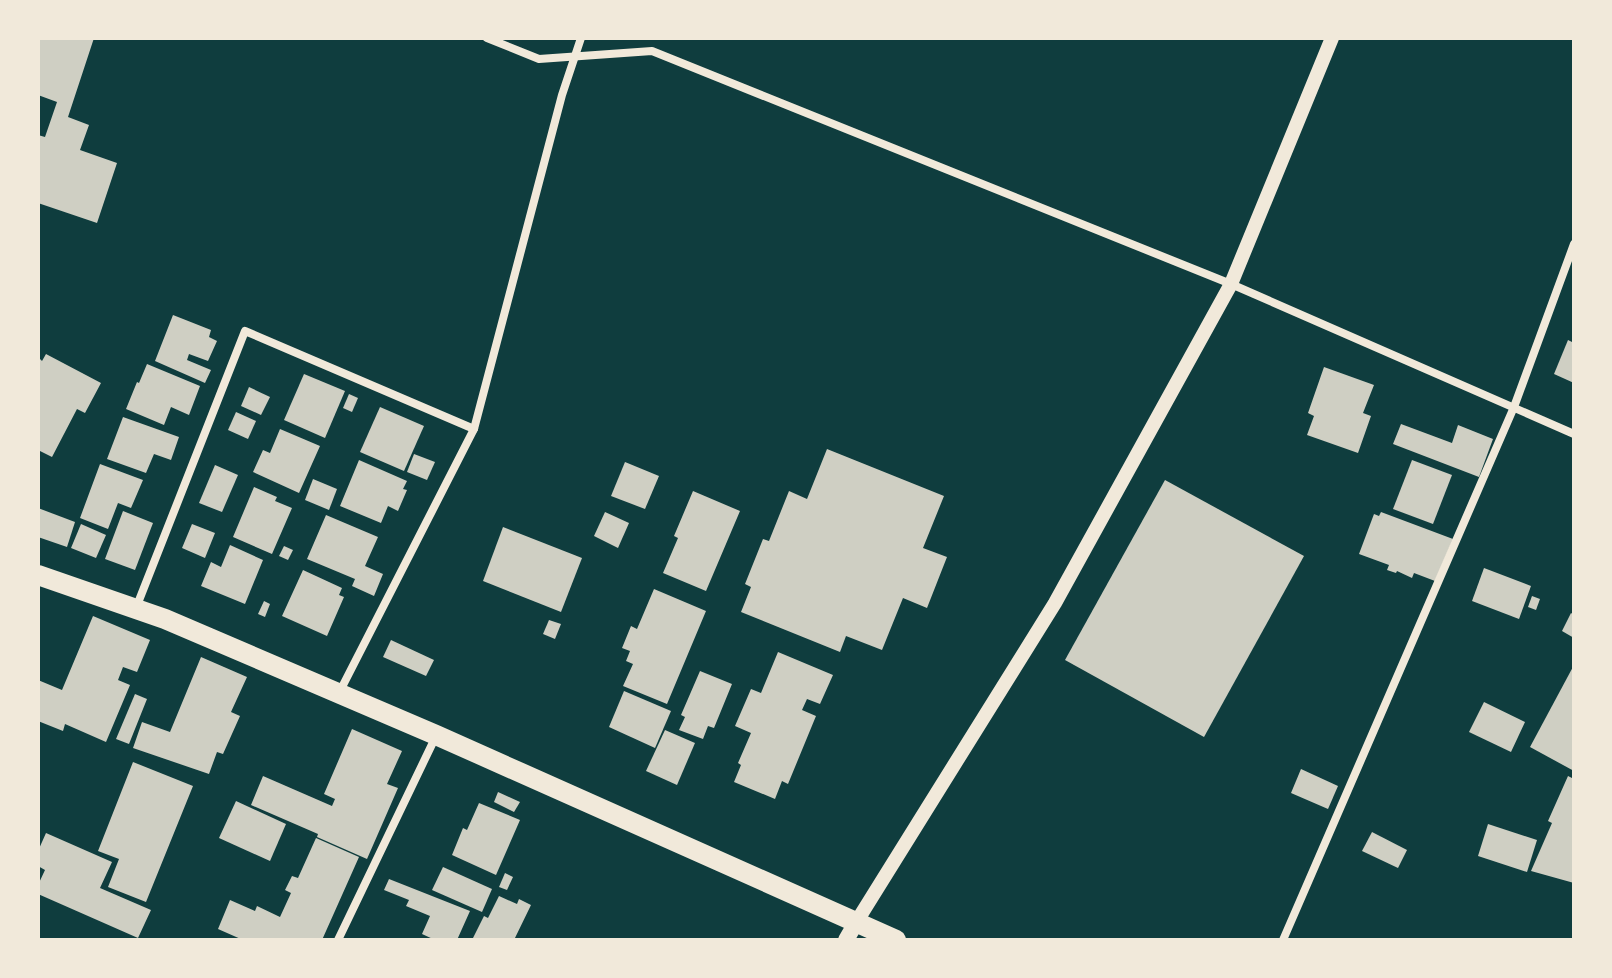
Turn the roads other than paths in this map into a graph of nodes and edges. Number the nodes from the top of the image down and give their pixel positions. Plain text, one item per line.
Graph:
1 (487, 38) edge
2 (581, 38) edge
3 (1332, 38) edge
4 (574, 55) junction
5 (1574, 244) edge
6 (1231, 284) junction
7 (1514, 407) junction
8 (474, 429) junction
9 (1574, 434) edge
10 (38, 575) edge
11 (136, 608) junction
12 (339, 693) junction
13 (436, 735) junction
14 (857, 921) junction
15 (338, 940) edge
16 (846, 940) edge
17 (896, 940) edge
18 (1283, 940) edge

1 - 4 street
2 - 4 street
3 - 6 street
4 - 6 street
4 - 8 street
5 - 7 street
6 - 7 street
6 - 14 street
7 - 9 street
7 - 18 street
8 - 11 street
8 - 12 street
10 - 11 main road
11 - 12 main road
12 - 13 main road
13 - 14 main road
13 - 15 street
14 - 16 main road
14 - 17 main road

